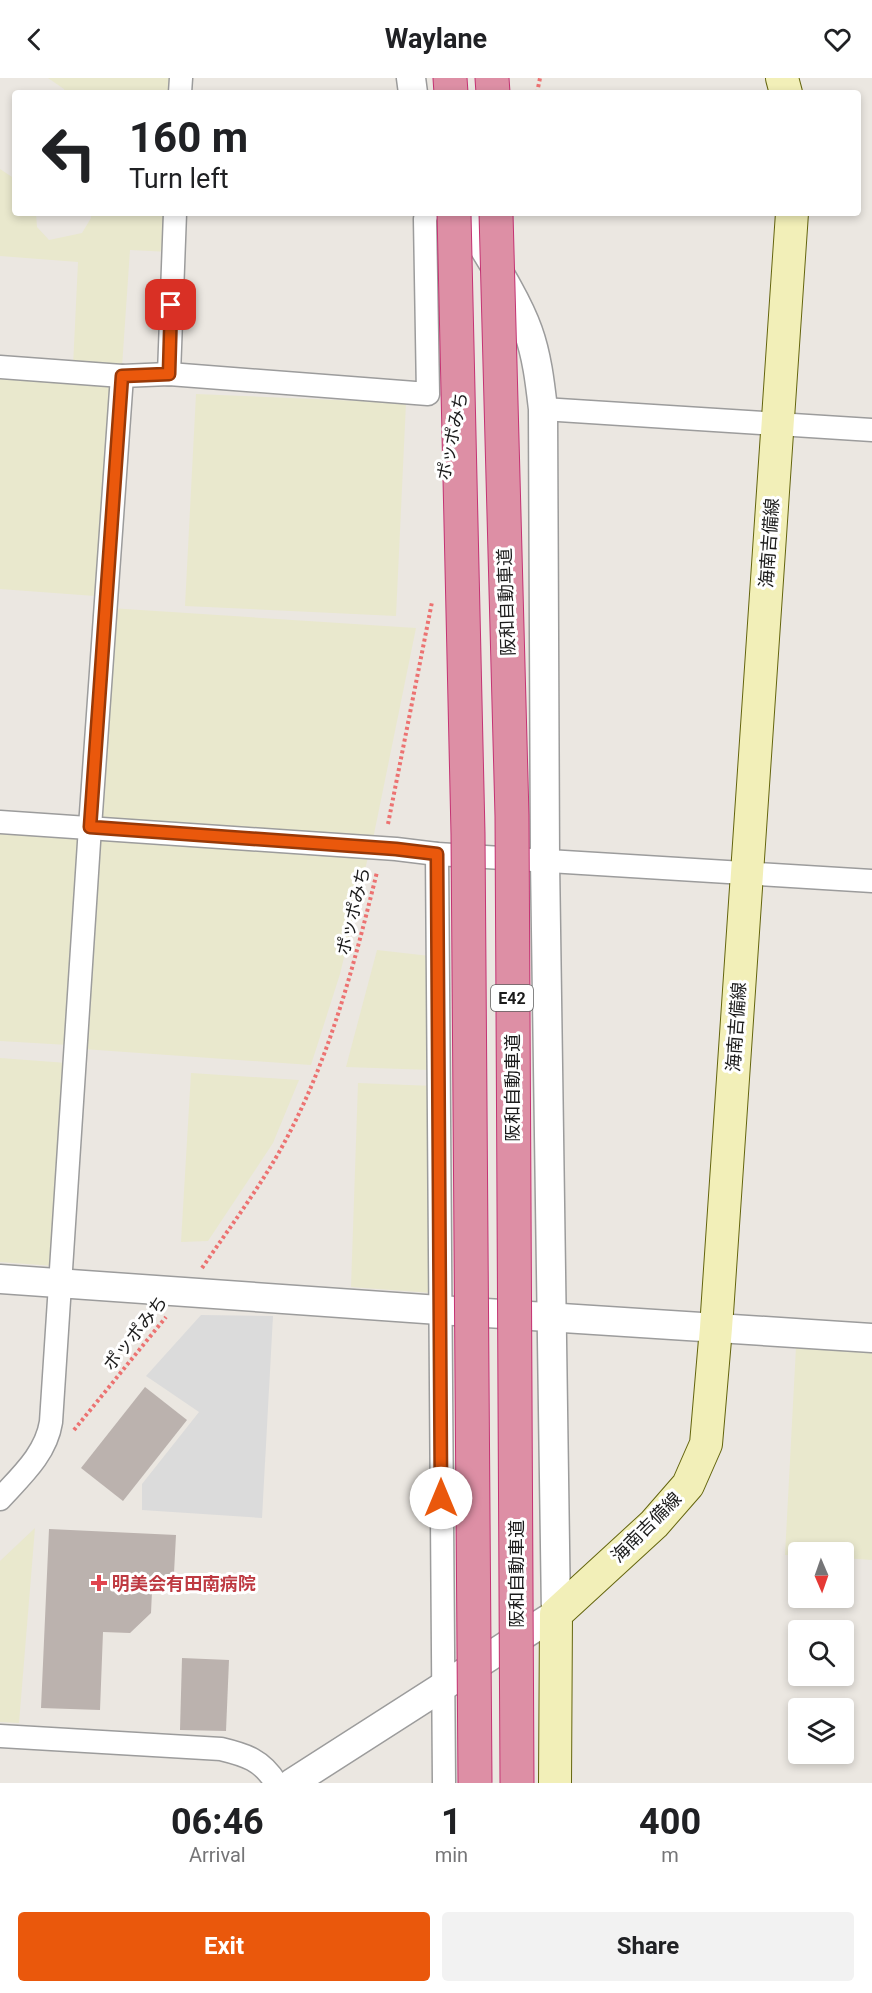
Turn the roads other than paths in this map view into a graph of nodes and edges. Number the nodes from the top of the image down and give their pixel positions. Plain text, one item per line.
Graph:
1 (175, 216) edge
2 (426, 216) edge
3 (454, 216) edge
4 (465, 216) edge
5 (496, 216) edge
6 (792, 216) edge
7 (0, 367) edge
8 (169, 374) junction
9 (122, 376) junction
10 (543, 409) junction
11 (777, 424) junction
12 (872, 430) edge
13 (0, 822) edge
14 (90, 827) junction
15 (437, 854) junction
16 (545, 861) junction
17 (746, 873) junction
18 (872, 881) edge
19 (0, 1279) edge
20 (61, 1283) junction
21 (439, 1310) junction
22 (551, 1317) junction
23 (716, 1328) junction
24 (872, 1338) edge
25 (0, 1499) edge
26 (556, 1614) junction
27 (443, 1686) junction
28 (0, 1736) edge
29 (276, 1783) edge
30 (291, 1783) edge
31 (444, 1783) edge
32 (475, 1783) edge
33 (517, 1783) edge
34 (555, 1783) edge

1 - 8 street
2 - 8 street
3 - 32 highway, E42, bridge
4 - 10 street
5 - 33 highway, 阪和自動車道 / E42, bridge
6 - 11 main road, 海南吉備線
7 - 9 street
8 - 9 street
9 - 14 street
10 - 11 street
10 - 16 street
11 - 12 street
11 - 17 main road, 海南吉備線
13 - 14 street
14 - 15 street
14 - 20 street
15 - 16 street
15 - 21 street
16 - 17 street
16 - 22 street
17 - 18 street
17 - 23 main road, 海南吉備線
19 - 20 street
20 - 21 street
20 - 25 street
21 - 22 street
21 - 27 street
22 - 23 street
22 - 26 street
23 - 24 street
23 - 26 main road, 海南吉備線
26 - 27 street
26 - 34 main road
27 - 30 street
27 - 31 street
28 - 29 street

